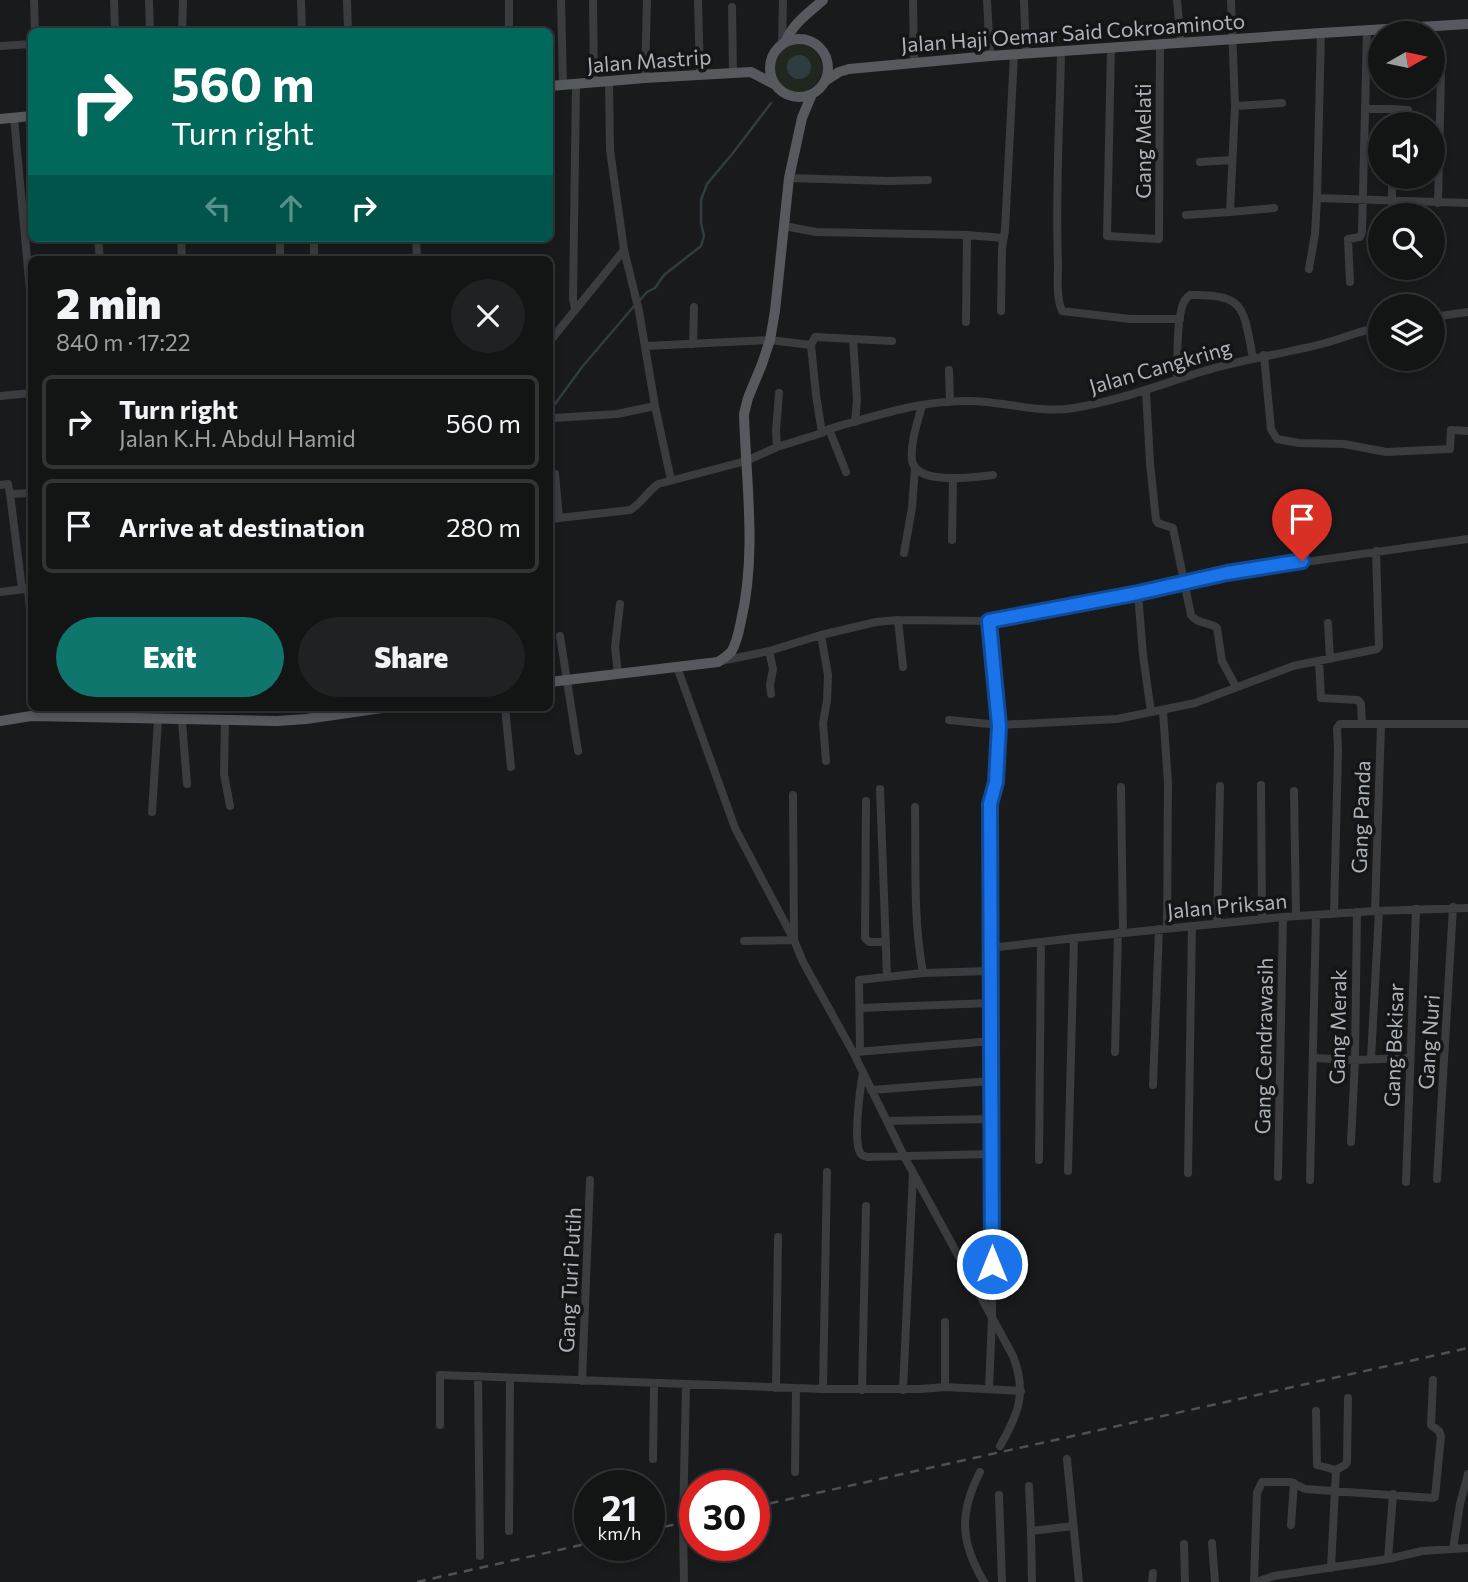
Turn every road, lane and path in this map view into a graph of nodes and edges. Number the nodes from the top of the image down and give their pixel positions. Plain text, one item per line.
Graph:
1 (34, 0) edge
2 (114, 0) edge
3 (149, 0) edge
4 (183, 0) edge
5 (301, 0) edge
6 (347, 0) edge
7 (509, 0) edge
8 (561, 0) edge
9 (593, 0) edge
10 (647, 0) edge
11 (698, 0) edge
12 (783, 0) edge
13 (823, 0) edge
14 (913, 0) edge
15 (987, 0) edge
16 (1024, 0) edge
17 (1177, 0) edge
18 (1230, 0) edge
19 (732, 7) dead end
20 (800, 20) junction
21 (1468, 24) edge
22 (35, 28) edge
23 (115, 28) edge
24 (150, 28) edge
25 (182, 28) edge
26 (302, 28) edge
27 (348, 28) edge
28 (509, 28) edge
29 (1367, 31) junction
30 (1321, 33) junction
31 (801, 38) junction
32 (1233, 40) junction
33 (784, 42) junction
34 (1181, 43) junction
35 (28, 44) edge
36 (1160, 44) junction
37 (0, 46) edge
38 (1111, 48) junction
39 (1061, 51) junction
40 (1020, 54) junction
41 (989, 56) junction
42 (771, 57) junction
43 (827, 61) junction
44 (914, 63) junction
45 (849, 69) junction
46 (751, 72) junction
47 (733, 73) junction
48 (700, 75) junction
49 (645, 78) junction
50 (609, 81) junction
51 (825, 81) junction
52 (594, 83) junction
53 (774, 83) junction
54 (576, 84) junction
55 (563, 85) junction
56 (553, 86) edge
57 (812, 94) junction
58 (794, 97) junction
59 (1440, 98) edge
60 (1282, 103) dead end
61 (1235, 106) junction
62 (1365, 109) junction
63 (1408, 110) dead end
64 (28, 116) edge
65 (14, 118) junction
66 (802, 118) junction
67 (0, 119) edge
68 (1364, 146) junction
69 (1368, 146) edge
70 (1232, 160) junction
71 (1200, 162) dead end
72 (789, 177) junction
73 (928, 180) dead end
74 (1392, 189) edge
75 (1317, 198) junction
76 (1362, 200) junction
77 (1392, 200) junction
78 (1438, 202) junction
79 (1468, 204) edge
80 (1274, 208) dead end
81 (1230, 212) junction
82 (1186, 215) dead end
83 (784, 226) junction
84 (967, 235) junction
85 (1003, 238) junction
86 (624, 250) junction
87 (28, 269) edge
88 (1309, 269) dead end
89 (1350, 282) dead end
90 (694, 307) dead end
91 (575, 309) junction
92 (1001, 311) dead end
93 (1468, 312) edge
94 (1445, 315) edge
95 (1180, 319) junction
96 (966, 322) dead end
97 (1368, 329) edge
98 (553, 337) edge
99 (853, 339) junction
100 (770, 340) junction
101 (892, 341) dead end
102 (693, 344) junction
103 (811, 345) junction
104 (646, 346) junction
105 (1264, 355) junction
106 (1253, 358) junction
107 (950, 370) dead end
108 (1177, 379) junction
109 (0, 389) edge
110 (1146, 391) junction
111 (779, 393) dead end
112 (28, 394) edge
113 (0, 396) edge
114 (950, 402) junction
115 (922, 405) junction
116 (655, 406) junction
117 (554, 418) dead end
118 (855, 422) junction
119 (826, 431) junction
120 (1468, 431) edge
121 (778, 447) junction
122 (746, 461) junction
123 (915, 468) junction
124 (846, 472) dead end
125 (555, 474) dead end
126 (993, 475) dead end
127 (953, 479) junction
128 (671, 480) junction
129 (0, 485) edge
130 (28, 493) edge
131 (10, 494) junction
132 (554, 518) edge
133 (1468, 539) edge
134 (952, 540) dead end
135 (1376, 551) junction
136 (904, 552) dead end
137 (1185, 583) junction
138 (27, 589) edge
139 (0, 592) edge
140 (1138, 593) junction
141 (620, 604) dead end
142 (898, 620) junction
143 (989, 621) junction
144 (1328, 623) dead end
145 (821, 635) junction
146 (560, 636) dead end
147 (737, 638) junction
148 (769, 651) junction
149 (752, 655) junction
150 (1329, 659) junction
151 (1320, 661) junction
152 (718, 662) junction
153 (677, 667) junction
154 (903, 667) dead end
155 (618, 674) junction
156 (567, 680) junction
157 (553, 682) edge
158 (1236, 687) junction
159 (771, 694) dead end
160 (70, 711) edge
161 (361, 711) edge
162 (505, 711) edge
163 (1163, 711) junction
164 (1151, 712) junction
165 (158, 720) junction
166 (181, 720) junction
167 (225, 720) junction
168 (950, 720) dead end
169 (0, 721) edge
170 (1362, 724) junction
171 (1468, 724) edge
172 (1381, 725) junction
173 (999, 726) junction
174 (578, 751) dead end
175 (826, 761) dead end
176 (511, 767) dead end
177 (187, 784) dead end
178 (1261, 785) dead end
179 (1121, 786) dead end
180 (1220, 786) dead end
181 (880, 789) dead end
182 (1294, 790) dead end
183 (793, 795) dead end
184 (866, 801) dead end
185 (230, 806) dead end
186 (915, 807) dead end
187 (152, 812) dead end
188 (1453, 907) junction
189 (1468, 908) edge
190 (1416, 909) junction
191 (1377, 911) junction
192 (1357, 912) junction
193 (1334, 913) junction
194 (1316, 915) junction
195 (1296, 916) junction
196 (1283, 917) junction
197 (1262, 919) junction
198 (1217, 924) junction
199 (1192, 926) junction
200 (1163, 928) junction
201 (1120, 933) junction
202 (1074, 938) junction
203 (794, 940) junction
204 (744, 942) dead end
205 (886, 942) junction
206 (1041, 942) junction
207 (990, 948) junction
208 (990, 971) junction
209 (923, 973) junction
210 (887, 976) junction
211 (991, 1003) junction
212 (860, 1008) junction
213 (992, 1041) junction
214 (856, 1051) junction
215 (1115, 1052) dead end
216 (1371, 1058) junction
217 (1409, 1058) junction
218 (1312, 1059) junction
219 (1355, 1060) junction
220 (863, 1073) junction
221 (991, 1081) junction
222 (1153, 1084) dead end
223 (871, 1090) junction
224 (991, 1119) junction
225 (887, 1121) junction
226 (1351, 1142) dead end
227 (991, 1154) junction
228 (904, 1156) junction
229 (1040, 1160) dead end
230 (913, 1170) junction
231 (1068, 1171) dead end
232 (827, 1172) dead end
233 (1188, 1173) dead end
234 (1278, 1177) dead end
235 (1437, 1179) dead end
236 (590, 1180) dead end
237 (1310, 1180) dead end
238 (1406, 1182) dead end
239 (866, 1206) dead end
240 (778, 1237) dead end
241 (992, 1318) junction
242 (945, 1322) dead end
243 (478, 1376) junction
244 (510, 1378) junction
245 (1433, 1380) dead end
246 (582, 1381) junction
247 (654, 1384) junction
248 (686, 1385) junction
249 (945, 1387) junction
250 (776, 1388) junction
251 (796, 1388) junction
252 (823, 1389) junction
253 (989, 1389) junction
254 (862, 1390) junction
255 (903, 1390) junction
256 (1021, 1391) junction
257 (1348, 1398) dead end
258 (1316, 1411) dead end
259 (440, 1425) dead end
260 (1000, 1446) dead end
261 (653, 1459) dead end
262 (1067, 1459) dead end
263 (1336, 1471) junction
264 (795, 1472) dead end
265 (980, 1472) dead end
266 (1468, 1474) edge
267 (1294, 1483) junction
268 (1029, 1486) dead end
269 (1335, 1492) junction
270 (1394, 1494) junction
271 (999, 1495) dead end
272 (1464, 1504) edge
273 (1291, 1525) dead end
274 (1073, 1526) junction
275 (509, 1531) dead end
276 (1031, 1531) junction
277 (1184, 1544) dead end
278 (1212, 1544) dead end
279 (1468, 1548) edge
280 (1453, 1549) junction
281 (480, 1556) dead end
282 (1388, 1559) junction
283 (1331, 1568) junction
284 (684, 1582) edge
285 (984, 1582) edge
286 (1002, 1582) edge
287 (1032, 1582) edge
288 (1079, 1582) edge
289 (1185, 1582) edge
290 (1216, 1582) edge
291 (1255, 1582) edge

1 - 22 street
2 - 23 street
3 - 24 street
4 - 25 street
5 - 26 street
6 - 27 street
7 - 28 street
8 - 55 street
9 - 52 street
10 - 49 street
11 - 48 street
12 - 33 street
13 - 20 main road
14 - 44 street
15 - 41 street
16 - 40 street
17 - 34 street
18 - 32 street
19 - 47 street
20 - 31 main road
20 - 33 main road
21 - 29 main road, Jalan Haji Oemar Said Cokroaminoto
29 - 30 main road, Jalan Haji Oemar Said Cokroaminoto
29 - 62 street
30 - 32 main road, Jalan Haji Oemar Said Cokroaminoto
30 - 75 street
31 - 33 main road
31 - 43 main road
32 - 34 main road, Jalan Haji Oemar Said Cokroaminoto
32 - 61 street
33 - 42 main road
34 - 36 main road, Jalan Haji Oemar Said Cokroaminoto
35 - 37 street
36 - 38 main road, Jalan Haji Oemar Said Cokroaminoto
36 - 38 street, Gang Melati
38 - 39 main road, Jalan Haji Oemar Said Cokroaminoto
39 - 40 main road, Jalan Haji Oemar Said Cokroaminoto
39 - 95 street
40 - 41 main road, Jalan Haji Oemar Said Cokroaminoto
40 - 85 street
41 - 44 main road, Jalan Haji Oemar Said Cokroaminoto
42 - 46 main road
42 - 53 main road
43 - 45 main road
43 - 51 main road
44 - 45 main road, Jalan Haji Oemar Said Cokroaminoto
45 - 51 main road
46 - 47 main road, Jalan Mastrip
46 - 53 main road, Jalan Mastrip
47 - 48 main road, Jalan Mastrip
48 - 49 main road, Jalan Mastrip
49 - 50 main road, Jalan Mastrip
50 - 52 main road, Jalan Mastrip
50 - 86 street
51 - 57 main road
52 - 54 main road, Jalan Mastrip
53 - 58 main road
54 - 55 main road, Jalan Mastrip
54 - 91 street
55 - 56 main road, Jalan Mastrip
57 - 58 main road
57 - 66 main road
58 - 66 main road
59 - 78 street
60 - 61 street
61 - 70 street
62 - 63 street
62 - 68 street
64 - 65 main road
65 - 67 main road
65 - 87 street
66 - 72 main road
68 - 69 street
68 - 76 street
70 - 71 street
70 - 81 street
72 - 73 street
72 - 83 main road
74 - 77 street
75 - 76 street
75 - 88 street
76 - 77 street
76 - 89 street
77 - 78 street
78 - 79 street
80 - 81 street
81 - 82 street
83 - 84 street
83 - 100 main road
84 - 85 street
84 - 96 street
85 - 92 street
86 - 91 street
86 - 104 street
90 - 102 street
91 - 98 street
93 - 94 street
95 - 106 street
95 - 108 street
97 - 105 street, Jalan Cangkring
99 - 101 street
99 - 103 street
99 - 118 street
100 - 102 street
100 - 103 street
100 - 122 main road
102 - 104 street
103 - 119 street
104 - 116 street
105 - 106 street, Jalan Cangkring
105 - 120 street
106 - 108 street, Jalan Cangkring
107 - 114 street
108 - 110 street, Jalan Cangkring
109 - 113 street
110 - 114 street, Jalan Cangkring
110 - 137 street
111 - 121 street
112 - 113 street
114 - 115 street, Jalan Cangkring
115 - 118 street, Jalan Cangkring
115 - 123 street
116 - 117 street
116 - 128 street
118 - 119 street, Jalan Cangkring
119 - 121 street, Jalan Cangkring
119 - 124 street
121 - 122 street, Jalan Cangkring
122 - 128 street, Jalan Cangkring
122 - 147 main road
123 - 127 street
123 - 136 street
125 - 132 street
126 - 127 street
127 - 134 street
128 - 132 street, Jalan Cangkring
129 - 131 street
130 - 131 street
131 - 138 street
133 - 135 street
135 - 137 street
135 - 150 street
137 - 140 street
137 - 158 street
138 - 139 street
140 - 143 street
140 - 164 street
141 - 155 street
142 - 143 street
142 - 145 street
142 - 154 street
143 - 173 street
144 - 150 street
145 - 148 street
145 - 175 street
146 - 156 street
147 - 149 street
147 - 152 main road
148 - 149 street
148 - 159 street
149 - 152 street
150 - 151 street
151 - 158 street
151 - 170 street
152 - 153 main road
153 - 155 main road
153 - 203 street
155 - 156 main road
156 - 157 main road
156 - 174 street
158 - 163 street
160 - 165 main road
160 - 169 main road
161 - 167 main road
162 - 176 street
163 - 164 street
163 - 200 street
164 - 173 street
165 - 166 main road
165 - 187 street
166 - 167 main road
166 - 177 street
167 - 185 street
168 - 173 street
170 - 172 street
170 - 193 street
171 - 172 street
172 - 191 street, Gang Panda
173 - 207 street
178 - 197 street
179 - 201 street
180 - 198 street
181 - 205 street
182 - 195 street
183 - 203 street
184 - 205 street
186 - 209 street
188 - 189 street, Jalan Priksan
188 - 190 street, Jalan Priksan
188 - 235 street, Gang Nuri
190 - 191 street, Jalan Priksan
190 - 217 street, Gang Bekisar
191 - 192 street, Jalan Priksan
191 - 216 street, Gang Panda
192 - 193 street, Jalan Priksan
192 - 219 street, Gang Merak
193 - 194 street, Jalan Priksan
194 - 195 street, Jalan Priksan
194 - 218 street
195 - 196 street, Jalan Priksan
196 - 197 street, Jalan Priksan
196 - 234 street, Gang Cendrawasih
197 - 198 street, Jalan Priksan
198 - 199 street, Jalan Priksan
199 - 200 street, Jalan Priksan
199 - 233 street
200 - 201 street, Jalan Priksan
200 - 222 street
201 - 202 street, Jalan Priksan
201 - 215 street
202 - 206 street, Jalan Priksan
202 - 231 street
203 - 204 street
203 - 214 street
205 - 210 street
206 - 207 street, Jalan Priksan
206 - 229 street
207 - 208 street
208 - 209 street
208 - 211 street
209 - 210 street
210 - 212 street
211 - 212 street
211 - 213 street
212 - 214 street
213 - 214 street
213 - 221 street
214 - 220 street
216 - 217 street
216 - 219 street
217 - 238 street, Gang Bekisar
218 - 219 street
218 - 237 street
219 - 226 street, Gang Merak
220 - 223 street
220 - 228 street
221 - 223 street
221 - 224 street
223 - 225 street
224 - 225 street
224 - 227 street
225 - 228 street
227 - 228 street
227 - 241 street
228 - 230 street
230 - 241 street
230 - 255 street
232 - 252 street
236 - 246 street, Gang Turi Putih
239 - 254 street
240 - 250 street
241 - 253 street
241 - 256 street
242 - 249 street
243 - 244 street
243 - 259 street
243 - 281 street
244 - 246 street
244 - 275 street
245 - 270 street
246 - 247 street
247 - 248 street
247 - 261 street
248 - 250 street
248 - 284 street
249 - 253 street
249 - 255 street
250 - 251 street
251 - 252 street
251 - 264 street
252 - 254 street
253 - 256 street
254 - 255 street
256 - 260 street
257 - 263 street
258 - 263 street
262 - 274 street
263 - 269 street
265 - 285 street
266 - 272 street
267 - 269 street
267 - 273 street
267 - 291 street
268 - 276 street
269 - 270 street
269 - 283 street
270 - 282 street
271 - 286 street
272 - 280 street
274 - 276 street
274 - 288 street
276 - 287 street
277 - 289 street
278 - 290 street
279 - 280 street
280 - 282 street
282 - 283 street
283 - 291 street

